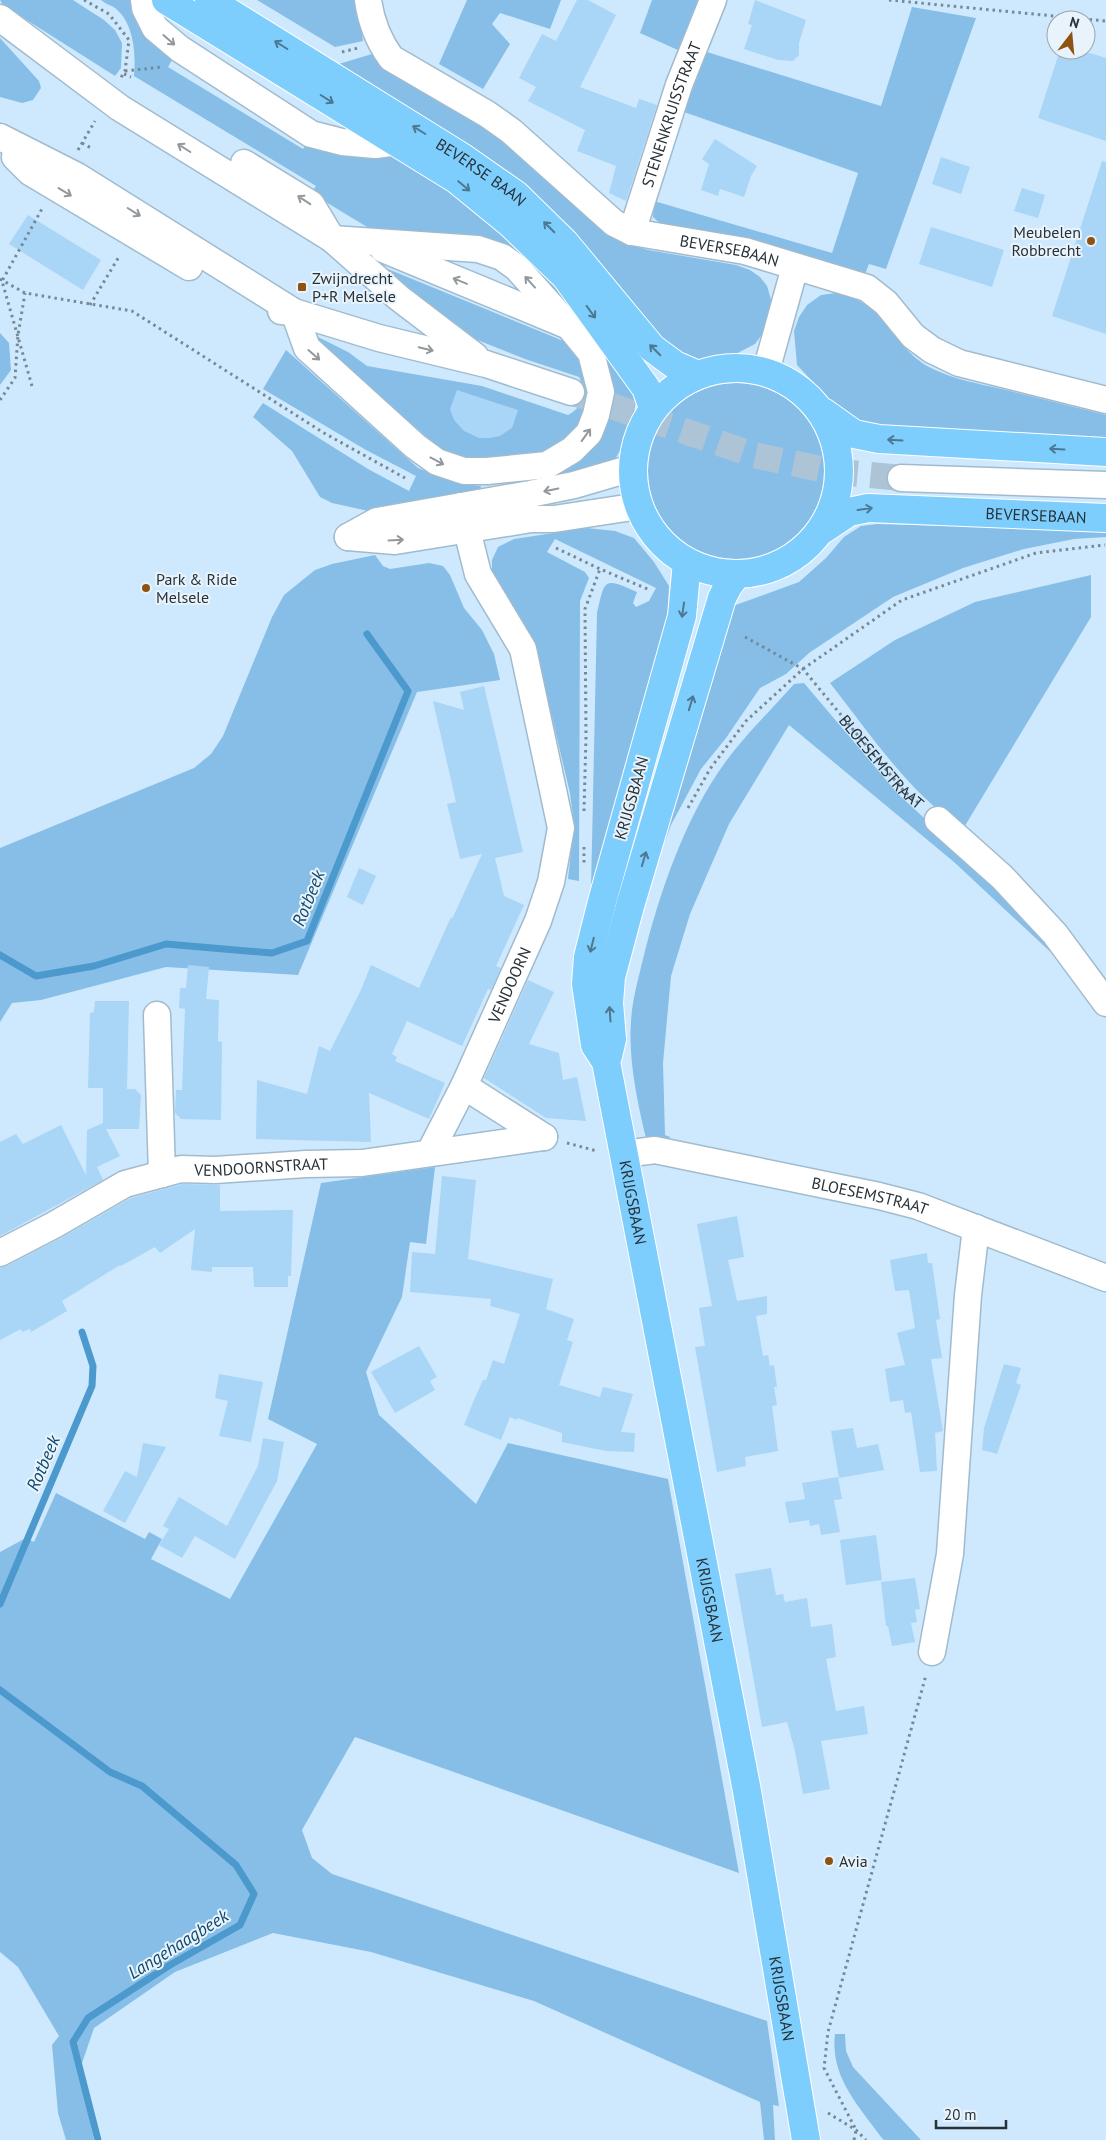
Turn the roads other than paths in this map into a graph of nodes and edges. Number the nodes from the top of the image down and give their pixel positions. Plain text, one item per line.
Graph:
1 (144, 0) edge
2 (166, 0) edge
3 (368, 0) edge
4 (713, 0) edge
5 (222, 16) edge
6 (0, 18) edge
7 (0, 137) edge
8 (0, 141) edge
9 (398, 142) junction
10 (0, 166) edge
11 (30, 172) junction
12 (632, 232) junction
13 (332, 239) junction
14 (361, 240) junction
15 (795, 267) junction
16 (294, 312) junction
17 (569, 326) junction
18 (486, 364) junction
19 (766, 371) junction
20 (696, 374) junction
21 (571, 392) tunnel mouth
22 (1106, 400) edge
23 (653, 408) junction
24 (822, 411) junction
25 (1106, 452) edge
26 (632, 468) junction
27 (900, 478) tunnel mouth
28 (1106, 485) edge
29 (639, 506) junction
30 (464, 518) junction
31 (1106, 518) edge
32 (822, 530) junction
33 (687, 562) junction
34 (737, 574) junction
35 (938, 820) road end
36 (1106, 1002) edge
37 (157, 1015) dead end
38 (606, 1062) junction
39 (464, 1086) junction
40 (430, 1152) junction
41 (624, 1154) junction
42 (162, 1174) junction
43 (976, 1228) junction
44 (0, 1253) edge
45 (1106, 1278) edge
46 (932, 1652) road end
47 (806, 2140) edge

1 -> 9 street
2 - 5 main road
3 - 12 street, BEVERSEBAAN
4 - 12 street, STENENKRUISSTRAAT
5 -> 9 main road, BEVERSE BAAN
20 -> 5 main road, BEVERSE BAAN
13 -> 6 street
7 -> 16 street
8 - 11 street
9 -> 23 main road, BEVERSE BAAN
10 - 11 street
11 -> 16 street
12 - 15 street, BEVERSEBAAN
13 - 14 street
13 - 18 street
17 -> 14 street
17 -> 14 street
15 - 19 street
15 - 22 street, BEVERSEBAAN
16 -> 17 street
16 -> 18 street
18 - 21 street
19 - 20 main road
19 - 24 main road
20 - 23 main road
23 - 26 main road
25 -> 24 main road
24 - 32 main road
26 - 29 main road
26 -> 30 street
27 - 28 street
29 - 30 street
29 - 33 main road
30 - 39 street, VENDOORN
32 -> 31 main road, BEVERSEBAAN
32 - 34 main road
33 - 34 main road
33 -> 38 main road, KRIJGSBAAN
38 -> 34 main road, KRIJGSBAAN
35 - 36 street, BLOESEMSTRAAT
37 - 42 street
38 - 41 main road, KRIJGSBAAN
39 - 40 street, VENDOORN
39 - 40 street
40 - 42 street, VENDOORNSTRAAT
41 - 43 street, BLOESEMSTRAAT
41 - 47 main road, KRIJGSBAAN
42 - 44 street, VENDOORNSTRAAT
43 - 45 street, BLOESEMSTRAAT
43 - 46 street

